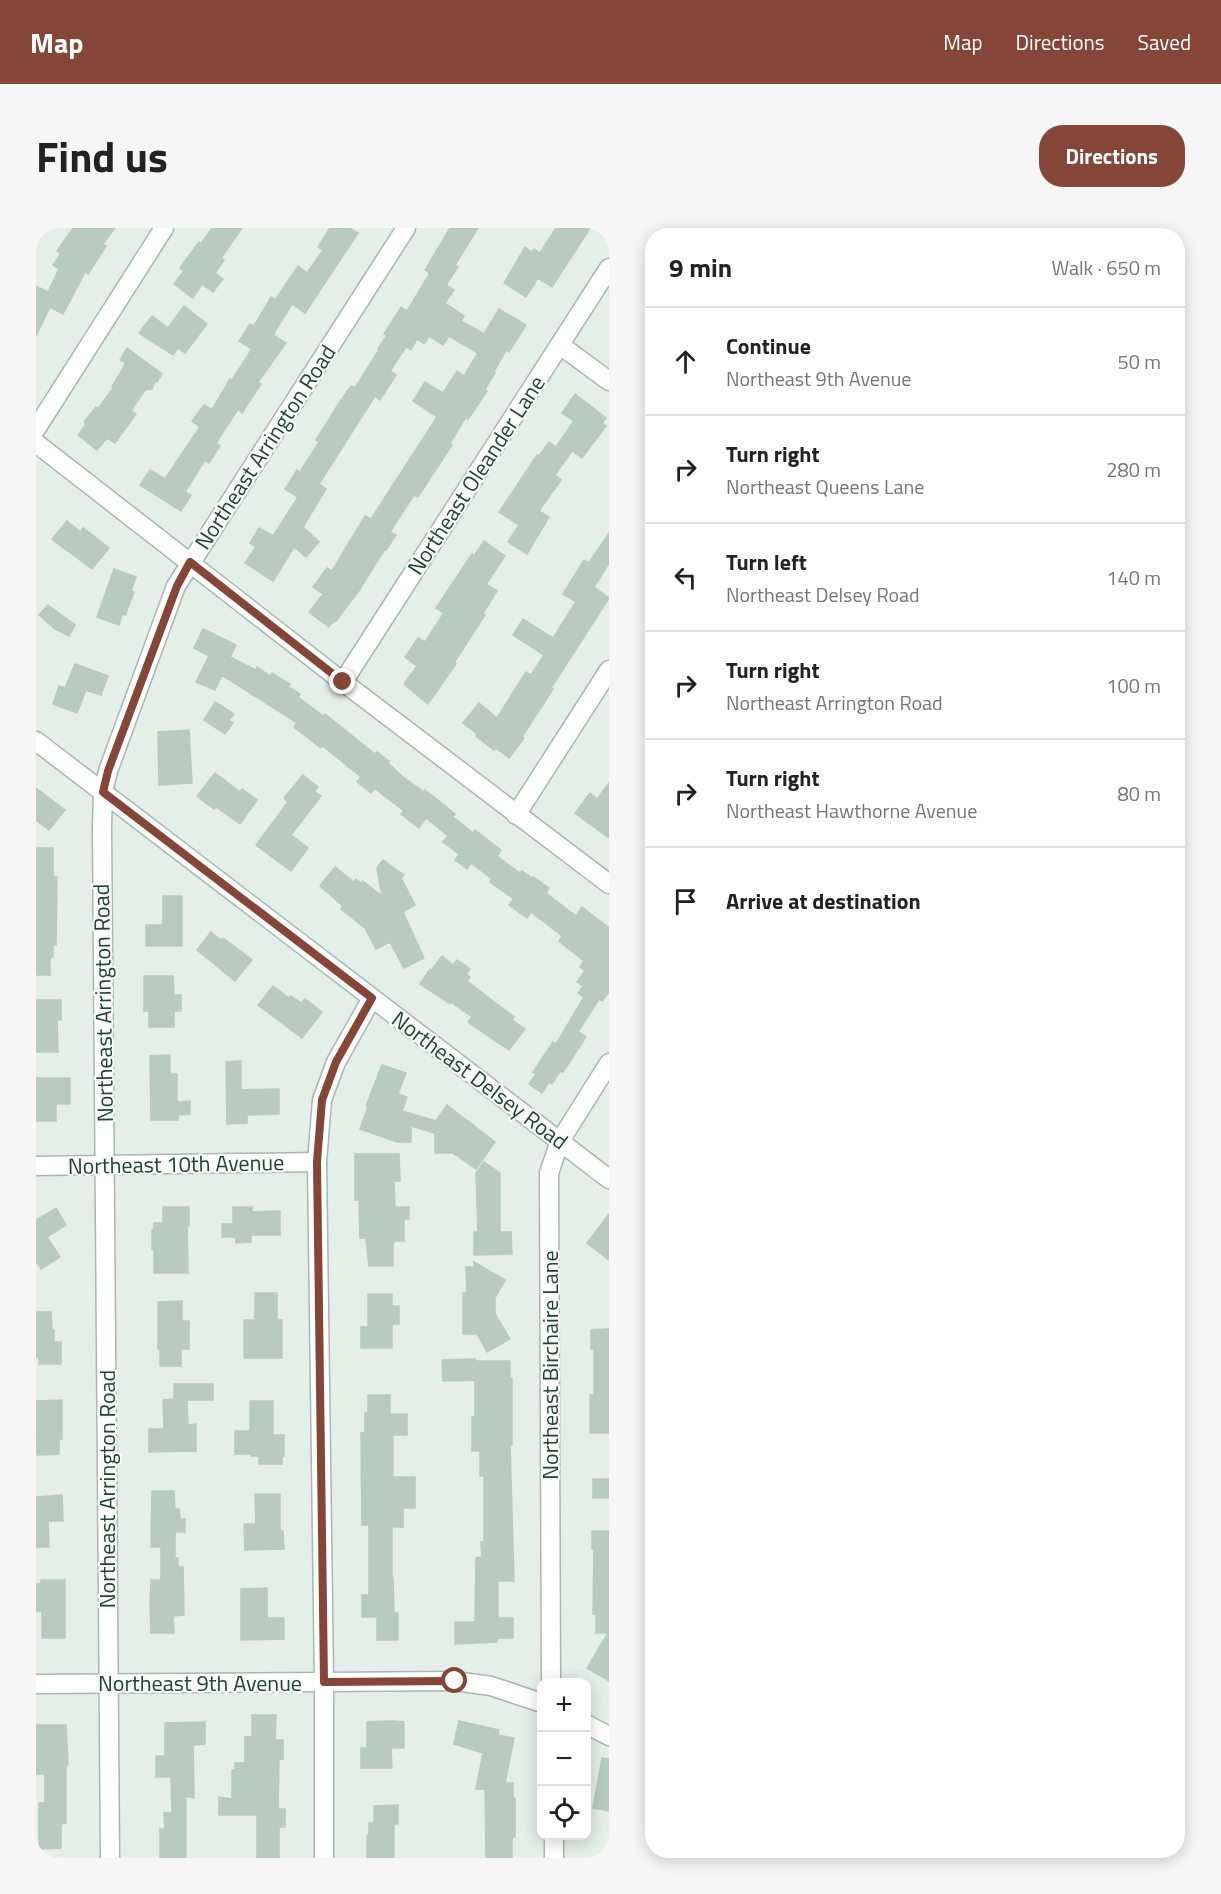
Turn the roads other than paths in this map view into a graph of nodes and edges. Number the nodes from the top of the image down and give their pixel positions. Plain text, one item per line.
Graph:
1 (164, 228) edge
2 (406, 228) edge
3 (609, 268) edge
4 (560, 345) junction
5 (609, 381) edge
6 (36, 429) edge
7 (36, 443) edge
8 (190, 562) junction
9 (609, 670) edge
10 (343, 682) junction
11 (36, 741) edge
12 (103, 792) junction
13 (516, 814) junction
14 (609, 884) edge
15 (372, 998) junction
16 (609, 1064) edge
17 (560, 1141) junction
18 (317, 1162) junction
19 (105, 1164) junction
20 (36, 1166) edge
21 (609, 1179) edge
22 (551, 1678) edge
23 (324, 1682) junction
24 (109, 1683) junction
25 (36, 1684) edge
26 (537, 1701) edge
27 (591, 1727) edge
28 (609, 1736) edge
29 (554, 1840) edge
30 (110, 1858) edge
31 (324, 1858) edge
32 (554, 1858) edge

1 - 6 street
2 - 8 street, Northeast Arrington Road
3 - 4 street, Northeast Oleander Lane
4 - 5 street
4 - 10 street, Northeast Oleander Lane
7 - 8 street
8 - 10 street
8 - 12 street, Northeast Arrington Road
9 - 13 street
10 - 13 street
11 - 12 street, Northeast Delsey Road
12 - 15 street, Northeast Delsey Road
12 - 19 street, Northeast Arrington Road
13 - 14 street
15 - 17 street, Northeast Delsey Road
15 - 18 street
16 - 17 street, Northeast Birchaire Lane
17 - 21 street, Northeast Delsey Road
17 - 22 street, Northeast Birchaire Lane
18 - 19 street, Northeast 10th Avenue
18 - 23 street
19 - 20 street, Northeast 10th Avenue
19 - 24 street, Northeast Arrington Road
23 - 24 street, Northeast 9th Avenue
23 - 26 street, Northeast 9th Avenue
23 - 31 street
24 - 25 street, Northeast 9th Avenue
24 - 30 street, Northeast Arrington Road
27 - 28 street
29 - 32 street

